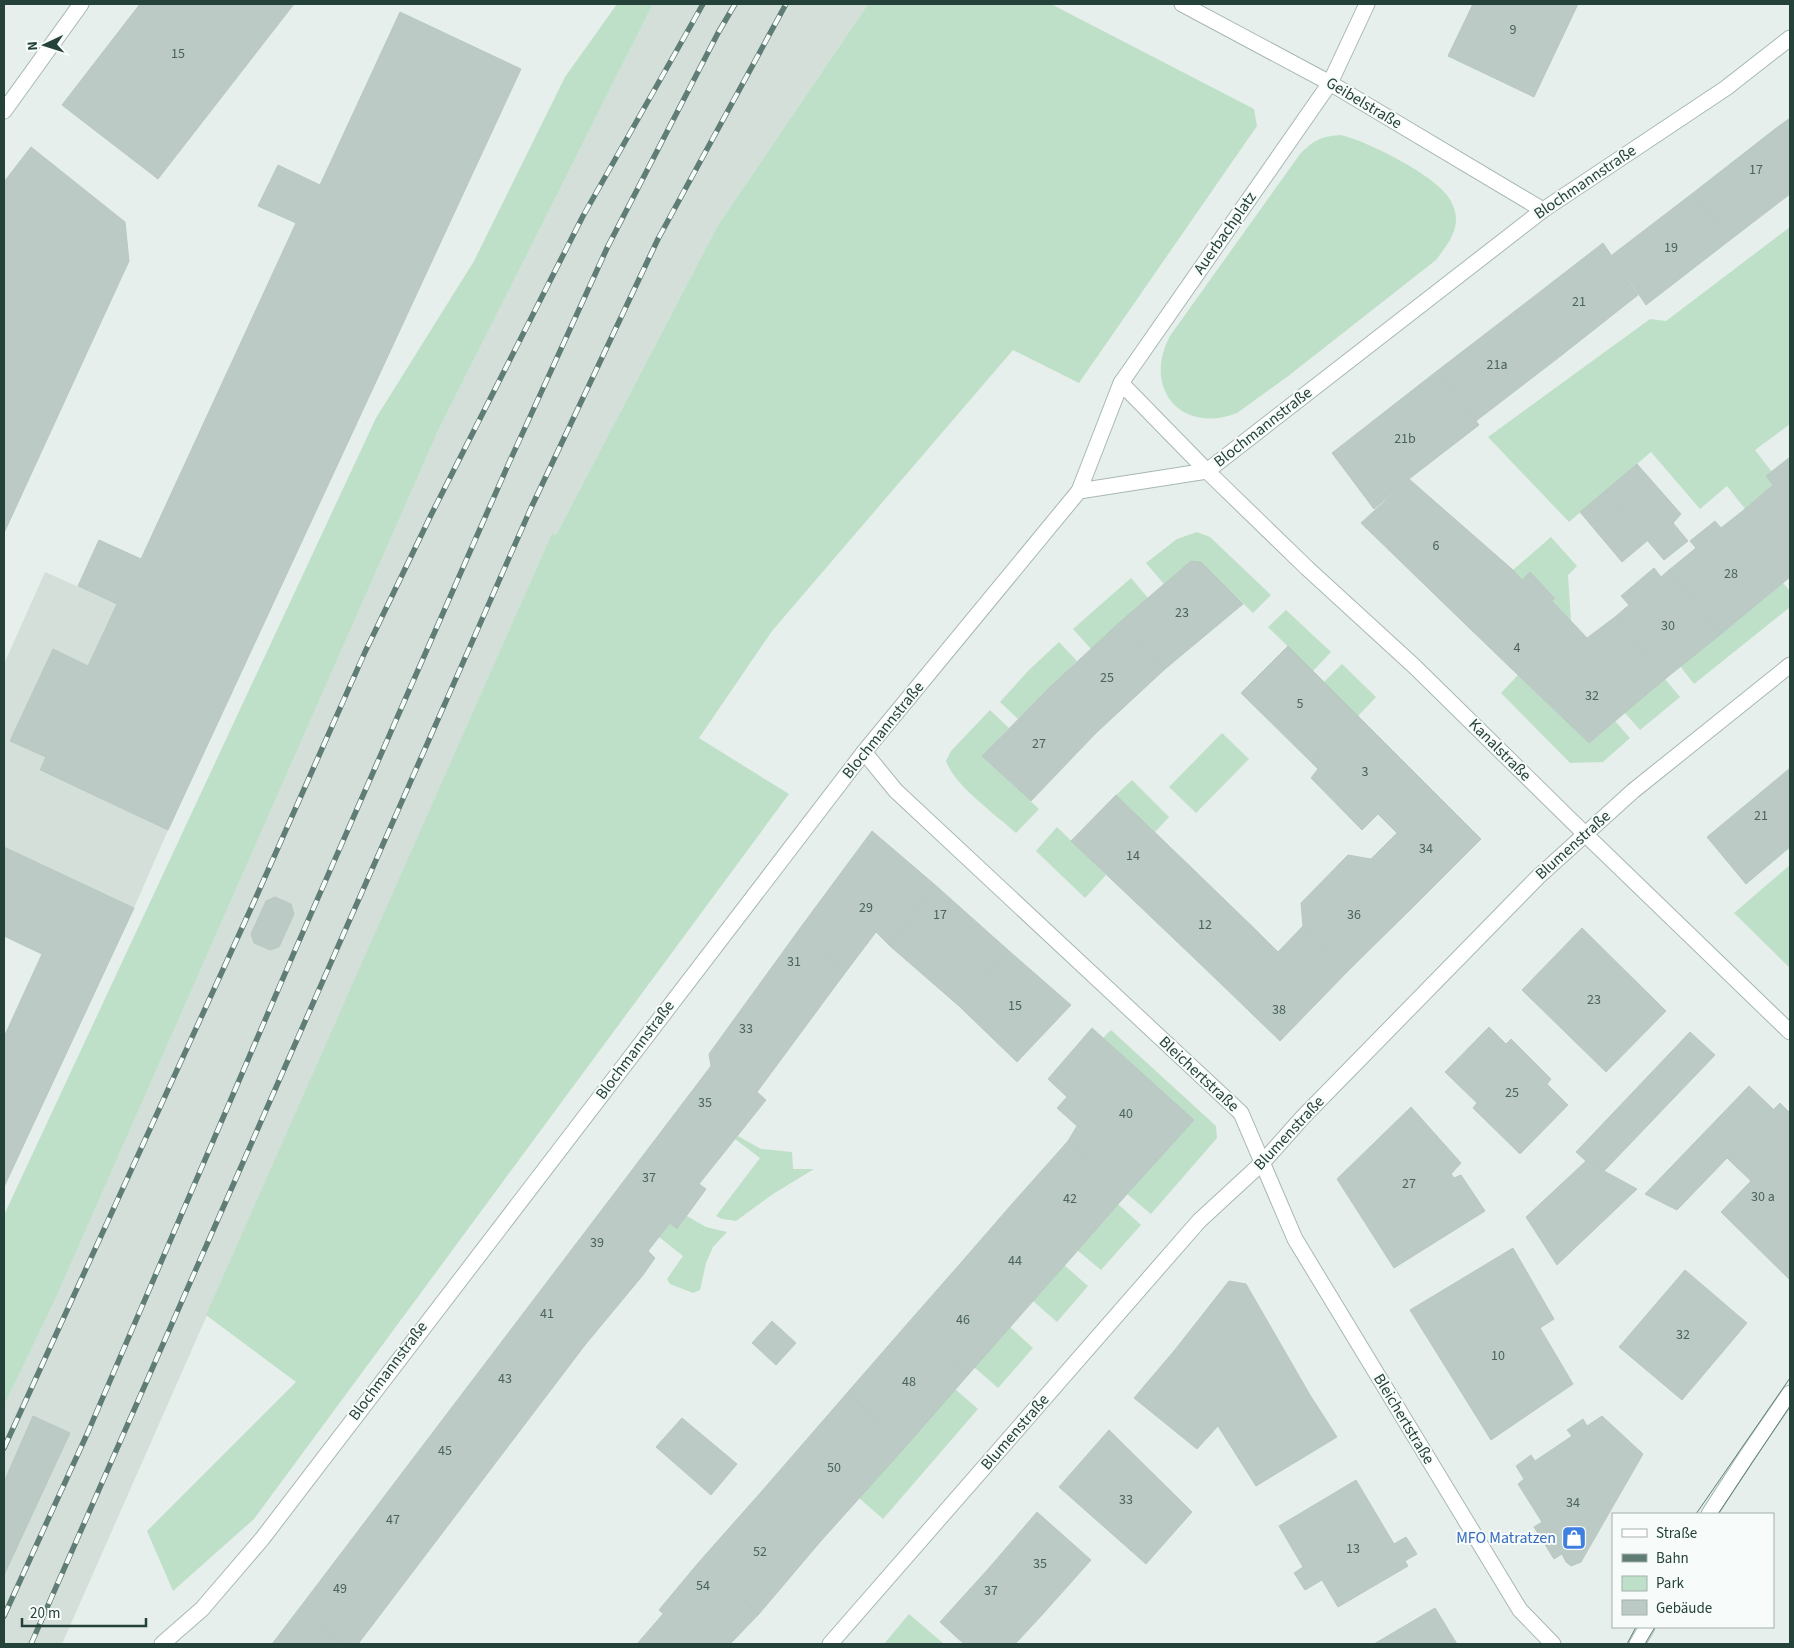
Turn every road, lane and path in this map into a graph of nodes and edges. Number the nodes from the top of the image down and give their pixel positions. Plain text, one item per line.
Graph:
1 (81, 4) edge
2 (1182, 4) edge
3 (1367, 4) edge
4 (1790, 38) edge
5 (1330, 83) junction
6 (4, 111) edge
7 (1543, 210) junction
8 (1121, 383) junction
9 (1207, 471) junction
10 (1079, 490) junction
11 (1790, 665) edge
12 (864, 752) junction
13 (1585, 834) junction
14 (1790, 1032) edge
15 (1263, 1162) junction
16 (1790, 1393) edge
17 (1710, 1513) edge
18 (1646, 1628) edge
19 (162, 1644) edge
20 (830, 1644) edge
21 (1553, 1644) edge
22 (1637, 1644) edge

1 - 6 street
2 - 5 street, Geibelstraße
3 - 5 street, Auerbachplatz
4 - 7 street, Blochmannstraße
5 - 7 street, Geibelstraße
5 - 8 street, Auerbachplatz
7 - 9 street, Blochmannstraße
8 - 9 street
8 - 10 street, Auerbachplatz
9 - 10 street, Blochmannstraße
9 - 13 street, Kanalstraße
10 - 12 street, Blochmannstraße
11 - 13 street, Blumenstraße
12 - 15 street, Bleichertstraße
12 - 19 street, Blochmannstraße
13 - 14 street, Kanalstraße
13 - 15 street, Blumenstraße
15 - 20 street, Blumenstraße
15 - 21 street, Bleichertstraße
16 - 17 street
18 - 22 street

